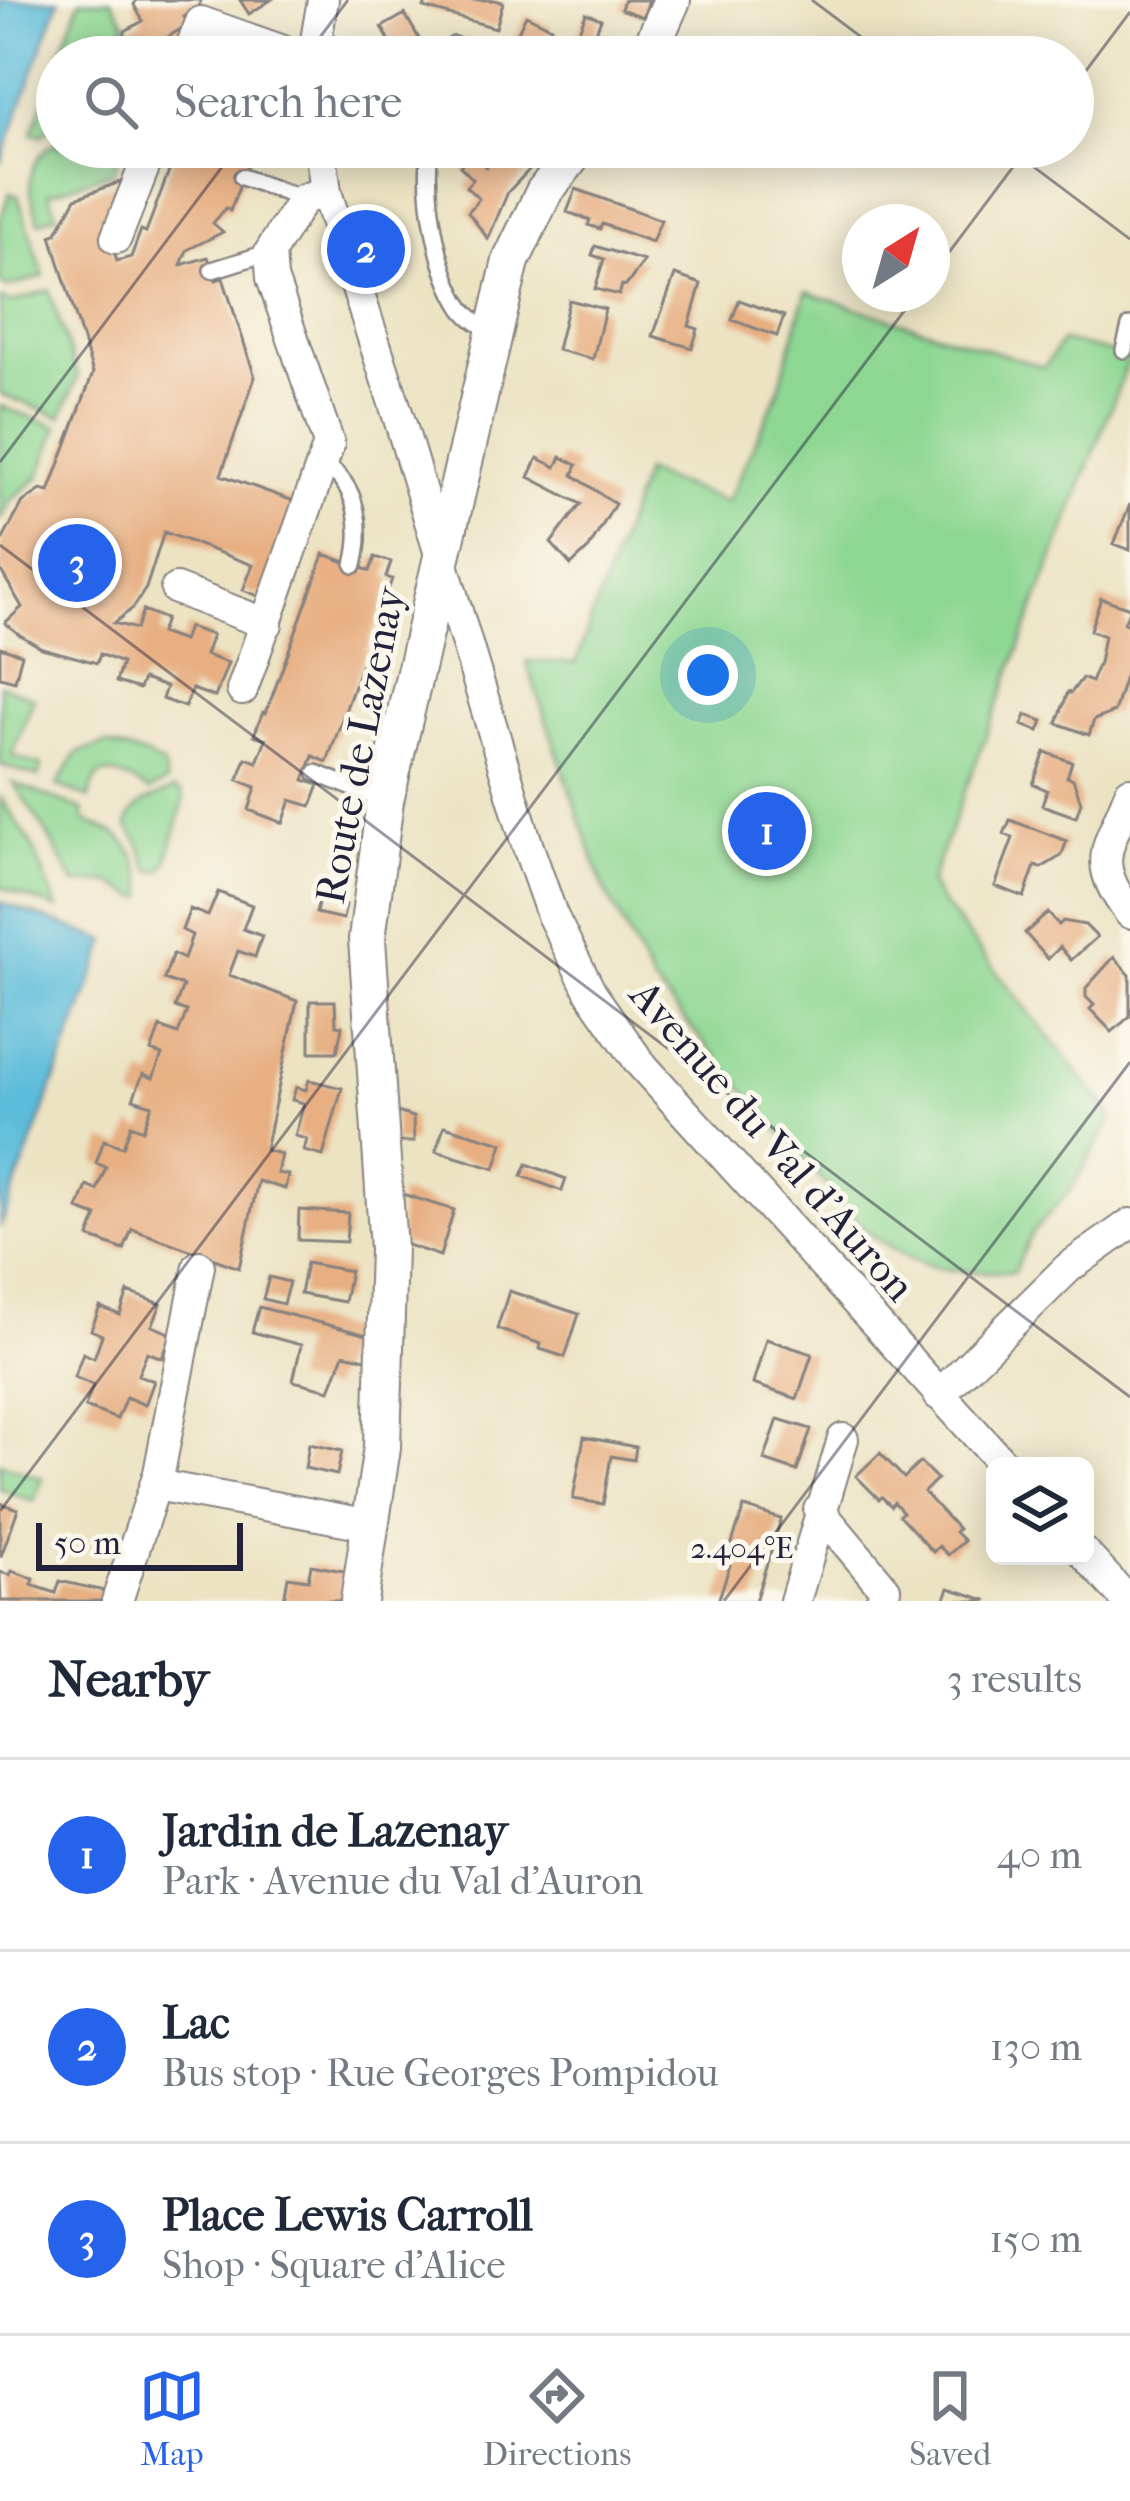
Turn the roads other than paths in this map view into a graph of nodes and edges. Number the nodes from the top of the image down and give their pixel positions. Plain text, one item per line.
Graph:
1 (323, 0) edge
2 (671, 0) edge
3 (195, 36) edge
4 (241, 36) edge
5 (317, 36) edge
6 (656, 36) edge
7 (152, 168) edge
8 (317, 168) edge
9 (429, 168) edge
10 (563, 168) edge
11 (242, 177) dead end
12 (314, 195) junction
13 (116, 238) dead end
14 (270, 252) junction
15 (212, 270) dead end
16 (1130, 326) edge
17 (493, 332) junction
18 (1124, 350) dead end
19 (324, 465) junction
20 (440, 564) junction
21 (354, 565) dead end
22 (176, 589) dead end
23 (267, 624) junction
24 (242, 690) dead end
25 (316, 773) dead end
26 (1130, 792) edge
27 (385, 801) junction
28 (1130, 913) edge
29 (1130, 1224) edge
30 (199, 1266) dead end
31 (939, 1394) junction
32 (843, 1439) dead end
33 (997, 1457) edge
34 (156, 1485) junction
35 (819, 1510) junction
36 (370, 1525) junction
37 (1094, 1564) edge
38 (117, 1601) edge
39 (359, 1601) edge
40 (795, 1601) edge
41 (881, 1601) edge
42 (1128, 1601) edge

1 - 5 street
2 - 6 street
3 - 4 street
7 - 13 street
8 - 12 street, Avenue du Val d'Auron
9 - 17 lane
10 - 17 street, Route de Lazenay
11 - 12 lane
12 - 14 street
12 - 20 street, Avenue du Val d'Auron
14 - 15 lane
14 - 19 street
16 - 18 lane
17 - 20 street, Route de Lazenay
19 - 21 lane
19 - 23 street
20 - 27 street, Route de Lazenay
20 - 31 street, Avenue du Val d'Auron
22 - 23 street
23 - 24 street
25 - 27 lane
26 - 28 street
27 - 36 street, Route de Lazenay
29 - 31 street
30 - 34 street
31 - 33 street, Avenue du Val d'Auron
32 - 35 street
34 - 36 street
34 - 38 street
35 - 40 street
35 - 41 street
36 - 39 street, Route de Lazenay
37 - 42 street

